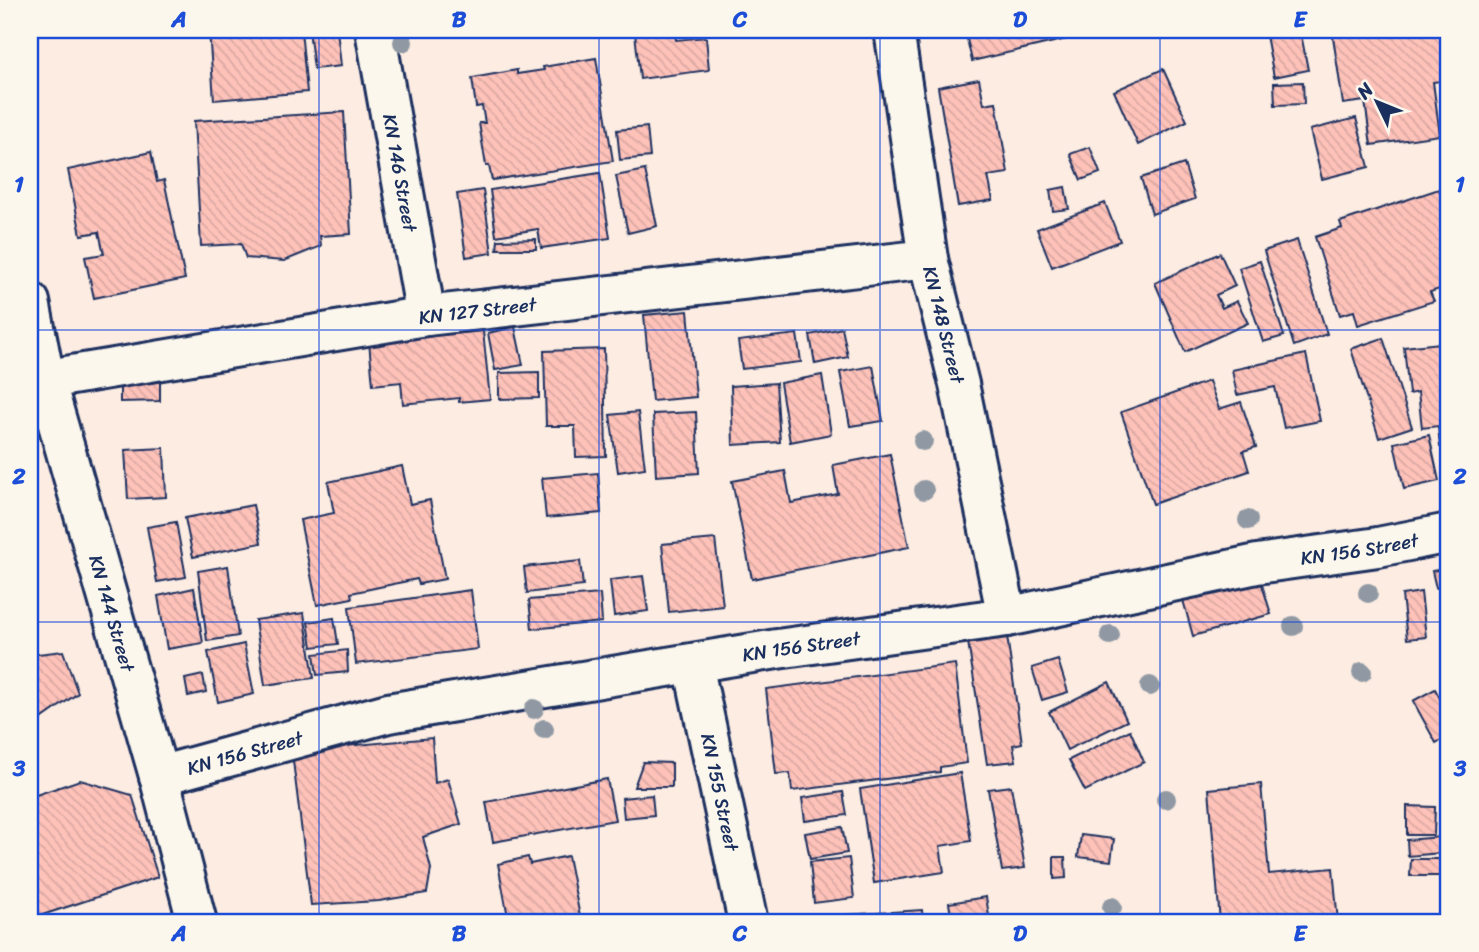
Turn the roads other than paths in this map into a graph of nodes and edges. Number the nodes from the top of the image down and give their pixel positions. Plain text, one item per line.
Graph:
1 (375, 30) edge
2 (894, 30) edge
3 (928, 259) junction
4 (30, 302) edge
5 (426, 316) junction
6 (37, 380) edge
7 (1449, 533) edge
8 (1007, 617) junction
9 (692, 664) junction
10 (159, 776) junction
11 (197, 922) edge
12 (748, 922) edge

1 - 5 street, KN 146 Street
2 - 3 street, KN 148 Street
3 - 5 street, KN 127 Street
3 - 8 street, KN 148 Street
4 - 6 street, KN 144 Street
5 - 6 street, KN 127 Street
6 - 10 street, KN 144 Street
7 - 8 street, KN 156 Street
8 - 9 street, KN 156 Street
9 - 10 street, KN 156 Street
9 - 12 street, KN 155 Street
10 - 11 street, KN 144 Street

